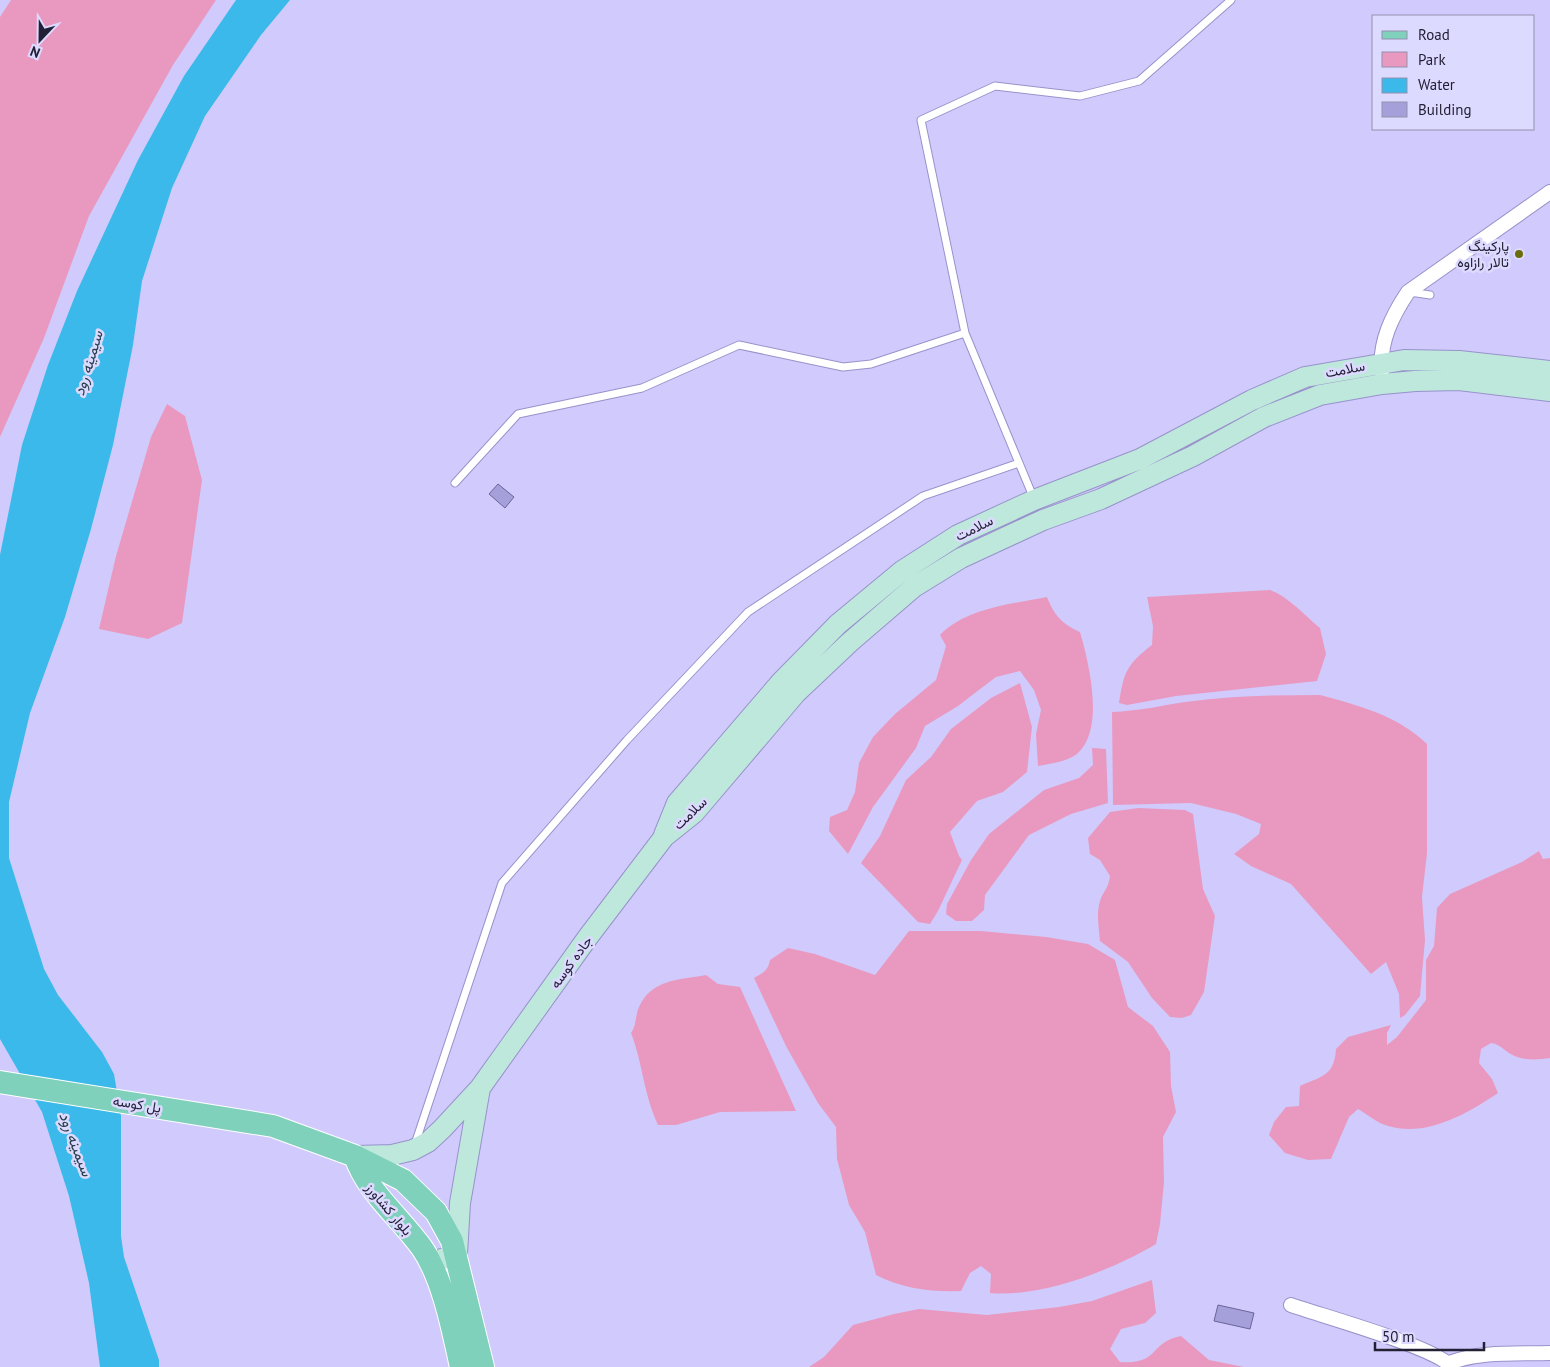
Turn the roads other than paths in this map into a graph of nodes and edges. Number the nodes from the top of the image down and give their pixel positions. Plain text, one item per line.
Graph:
1 (1232, 0) edge
2 (1550, 192) edge
3 (1408, 292) junction
4 (1430, 295) dead end
5 (965, 333) junction
6 (1381, 363) junction
7 (1550, 371) edge
8 (1382, 384) junction
9 (1550, 391) edge
10 (1019, 463) junction
11 (455, 483) dead end
12 (1034, 500) junction
13 (1043, 520) junction
14 (664, 837) junction
15 (0, 1082) edge
16 (480, 1088) junction
17 (413, 1150) junction
18 (355, 1156) junction
19 (457, 1254) junction
20 (430, 1263) junction
21 (1291, 1305) dead end
22 (1550, 1353) edge
23 (1450, 1365) edge
24 (461, 1367) edge
25 (483, 1367) edge

1 - 5 lane
2 - 3 street
3 - 4 lane
3 - 6 street
5 - 10 lane
5 - 11 lane
6 - 7 main road, سلامت
6 - 8 street
6 - 12 main road, سلامت
8 - 9 main road, سلامت
8 - 13 main road, سلامت
10 - 12 lane
10 - 17 lane
12 - 13 main road
12 - 14 main road, سلامت
13 - 14 main road, سلامت
14 - 16 main road, جاده کوسه
15 - 18 main road, پل کوسه
16 - 17 main road, جاده کوسه
16 - 19 main road, جاده کوسه
17 - 18 main road, جاده کوسه
18 - 19 main road, بلوار کشاورز
18 - 20 main road, بلوار کشاورز
19 - 20 main road
19 - 25 main road, بلوار کشاورز
20 - 24 main road, بلوار کشاورز
21 - 23 street
22 - 23 street

